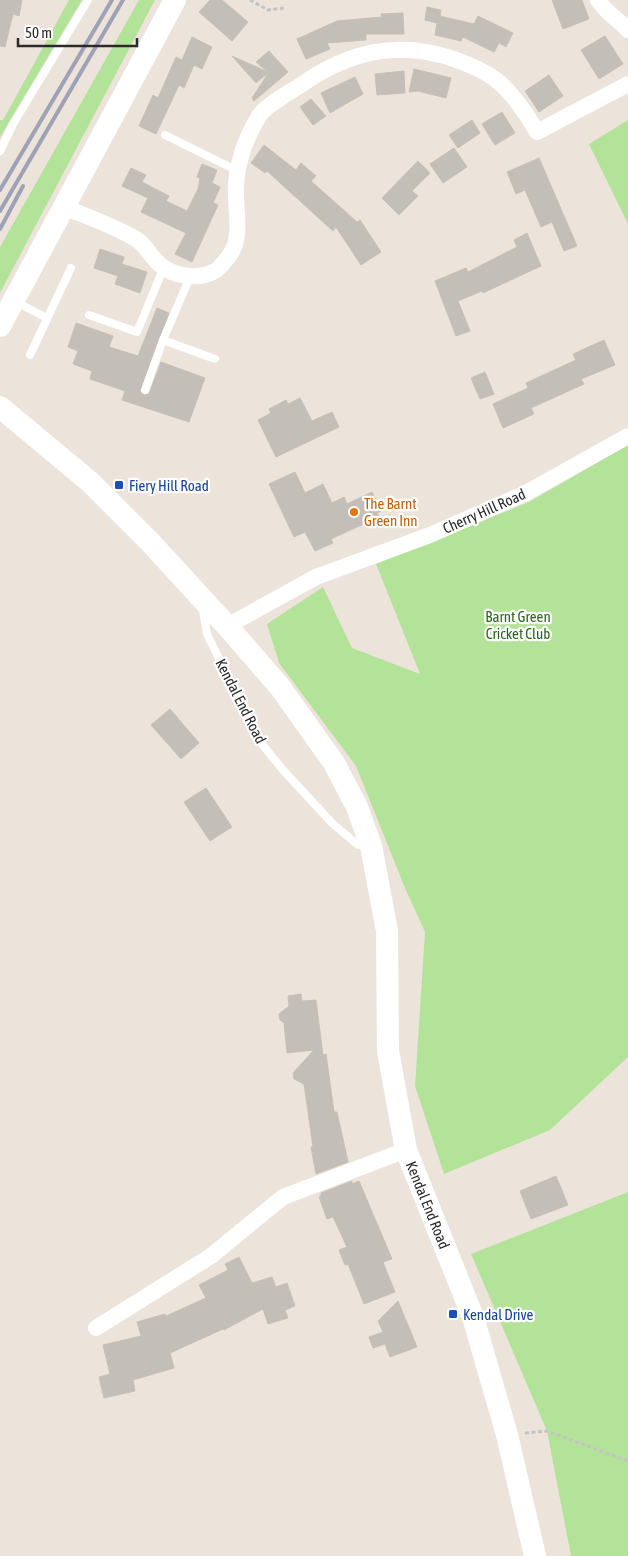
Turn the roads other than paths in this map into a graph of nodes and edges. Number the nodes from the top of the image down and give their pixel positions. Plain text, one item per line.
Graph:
1 (88, 0) edge
2 (175, 0) edge
3 (598, 0) edge
4 (628, 30) edge
5 (628, 84) edge
6 (165, 135) dead end
7 (0, 151) edge
8 (238, 171) junction
9 (64, 207) junction
10 (164, 267) junction
11 (71, 268) dead end
12 (190, 277) junction
13 (14, 300) junction
14 (88, 315) dead end
15 (47, 318) junction
16 (0, 326) edge
17 (163, 340) junction
18 (30, 355) dead end
19 (215, 360) dead end
20 (146, 390) dead end
21 (0, 407) edge
22 (628, 436) edge
23 (201, 598) junction
24 (227, 626) junction
25 (371, 846) junction
26 (406, 1150) junction
27 (96, 1328) dead end
28 (535, 1556) edge

1 - 7 lane
2 - 9 main road
3 - 4 street
5 - 8 street
6 - 8 lane
8 - 12 street
9 - 10 street
9 - 13 main road
10 - 12 street
10 - 14 lane
11 - 15 lane
12 - 17 lane
13 - 15 lane
13 - 16 main road
15 - 18 lane
17 - 19 lane
17 - 20 lane
21 - 23 main road, Kendal End Road
22 - 24 street, Cherry Hill Road
23 - 24 main road, Kendal End Road
23 - 25 lane, Kendal End Road
24 - 25 main road, Kendal End Road
25 - 26 main road, Kendal End Road
26 - 27 street
26 - 28 main road, Kendal End Road

